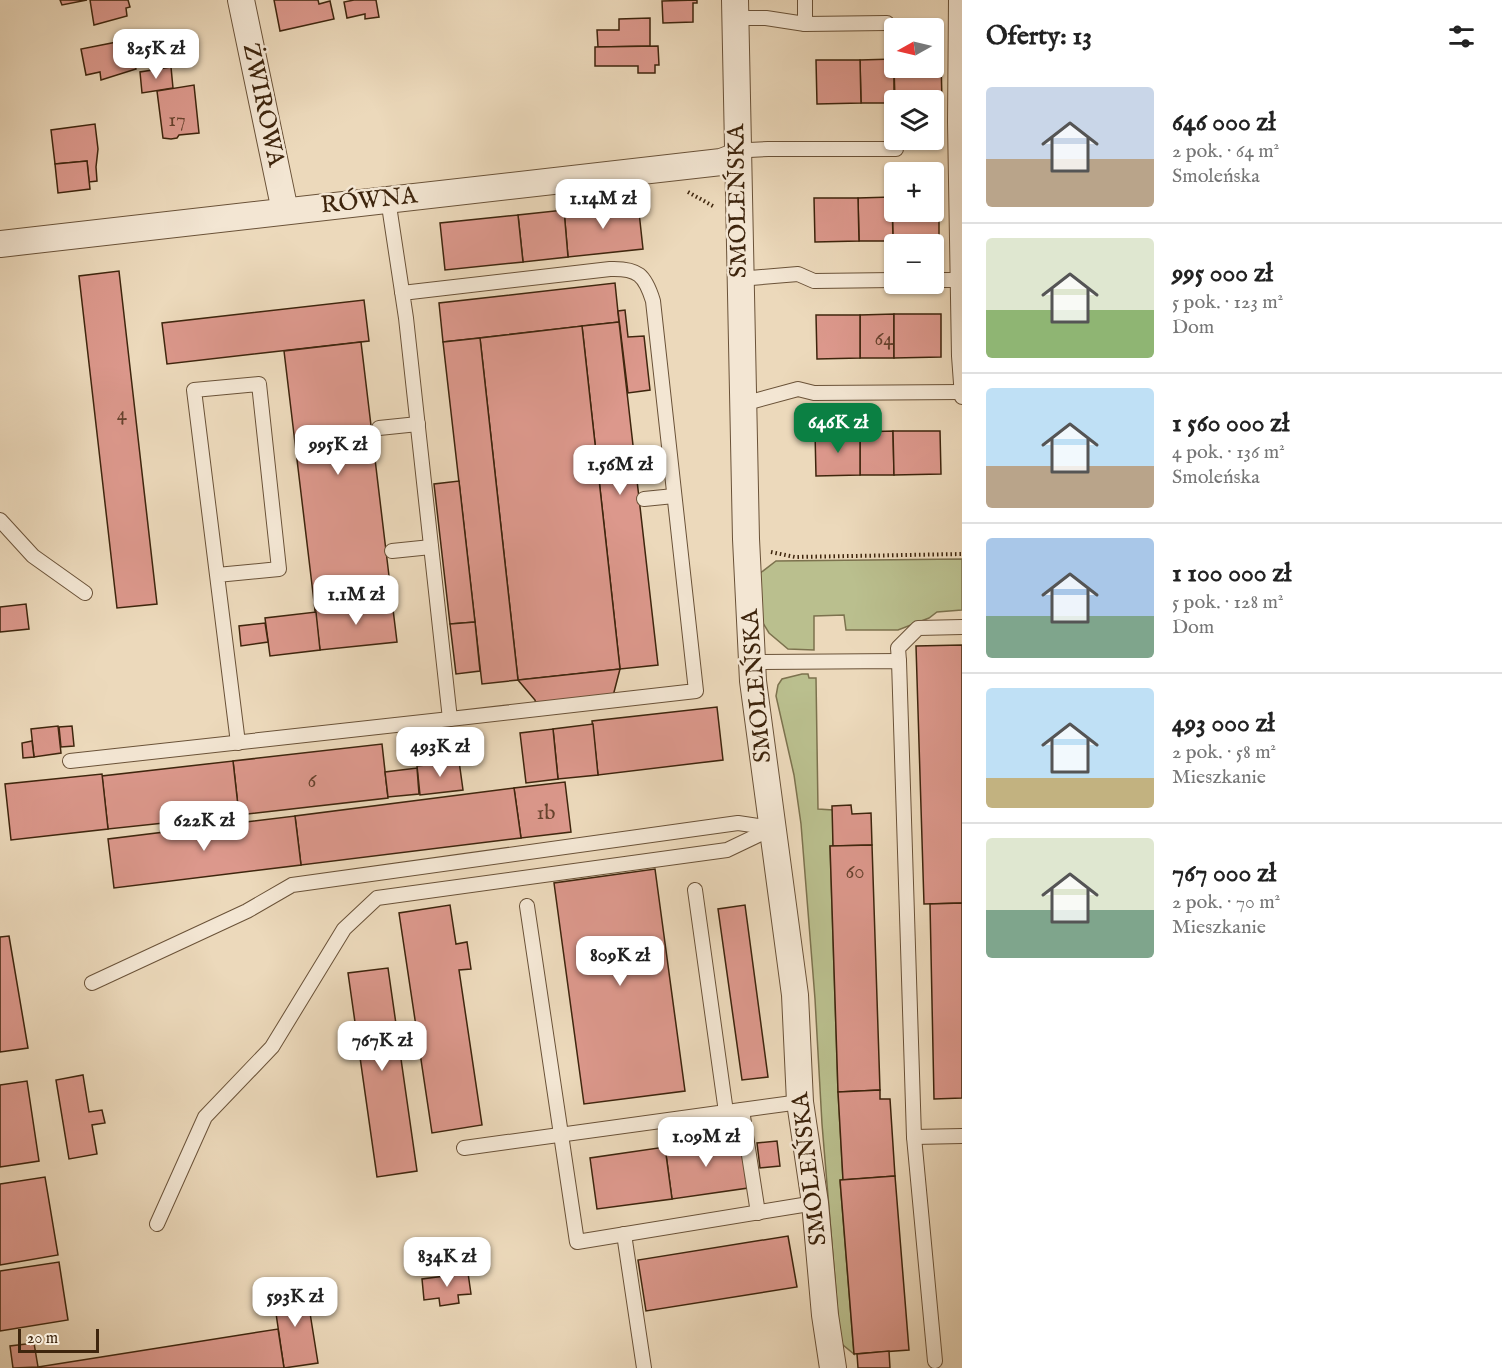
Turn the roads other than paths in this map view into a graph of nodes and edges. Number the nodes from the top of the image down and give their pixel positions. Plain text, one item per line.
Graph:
1 (241, 0) edge
2 (805, 0) edge
3 (956, 0) edge
4 (735, 9) edge
5 (884, 23) edge
6 (806, 24) junction
7 (884, 149) edge
8 (737, 156) junction
9 (388, 199) junction
10 (285, 211) junction
11 (0, 244) edge
12 (739, 279) junction
13 (958, 279) junction
14 (884, 280) edge
15 (944, 280) edge
16 (402, 293) junction
17 (962, 392) edge
18 (962, 397) edge
19 (743, 404) junction
20 (418, 424) junction
21 (379, 428) dead end
22 (674, 496) junction
23 (644, 499) dead end
24 (0, 520) edge
25 (431, 547) junction
26 (392, 551) dead end
27 (217, 575) junction
28 (85, 593) dead end
29 (962, 627) edge
30 (899, 661) junction
31 (752, 662) junction
32 (450, 719) junction
33 (238, 742) junction
34 (70, 761) dead end
35 (773, 828) junction
36 (695, 890) dead end
37 (527, 906) dead end
38 (92, 983) dead end
39 (800, 1102) junction
40 (742, 1110) junction
41 (726, 1112) junction
42 (561, 1135) junction
43 (962, 1136) edge
44 (914, 1137) junction
45 (464, 1148) dead end
46 (815, 1203) junction
47 (758, 1213) junction
48 (157, 1224) dead end
49 (624, 1234) junction
50 (935, 1361) dead end
51 (644, 1368) edge
52 (833, 1368) edge

1 - 10 street, ŻWIROWA
2 - 6 lane
3 - 13 lane
4 - 6 lane
4 - 8 street, SMOLEŃSKA
5 - 6 lane
7 - 8 lane
8 - 9 street, RÓWNA
8 - 12 street, SMOLEŃSKA
9 - 10 street, RÓWNA
9 - 16 lane
10 - 11 street, RÓWNA
12 - 14 lane
12 - 19 street, SMOLEŃSKA
13 - 15 lane
13 - 17 lane
16 - 20 lane
16 - 22 lane
17 - 18 lane
17 - 19 lane
19 - 31 street, SMOLEŃSKA
20 - 21 lane
20 - 25 lane
22 - 23 lane
22 - 32 lane
24 - 28 lane
25 - 26 lane
25 - 32 lane
27 - 27 lane
27 - 33 lane
29 - 30 lane
30 - 31 lane
30 - 44 lane
31 - 35 street, SMOLEŃSKA
32 - 33 lane
33 - 34 lane
35 - 38 lane
35 - 39 street, SMOLEŃSKA
35 - 48 lane
36 - 41 lane
37 - 42 lane
39 - 40 lane
39 - 46 street, SMOLEŃSKA
40 - 41 lane
40 - 47 lane
41 - 42 lane
42 - 45 lane
42 - 49 lane
43 - 44 lane
44 - 50 lane
46 - 47 lane
46 - 52 street, SMOLEŃSKA
47 - 49 lane
49 - 51 lane

